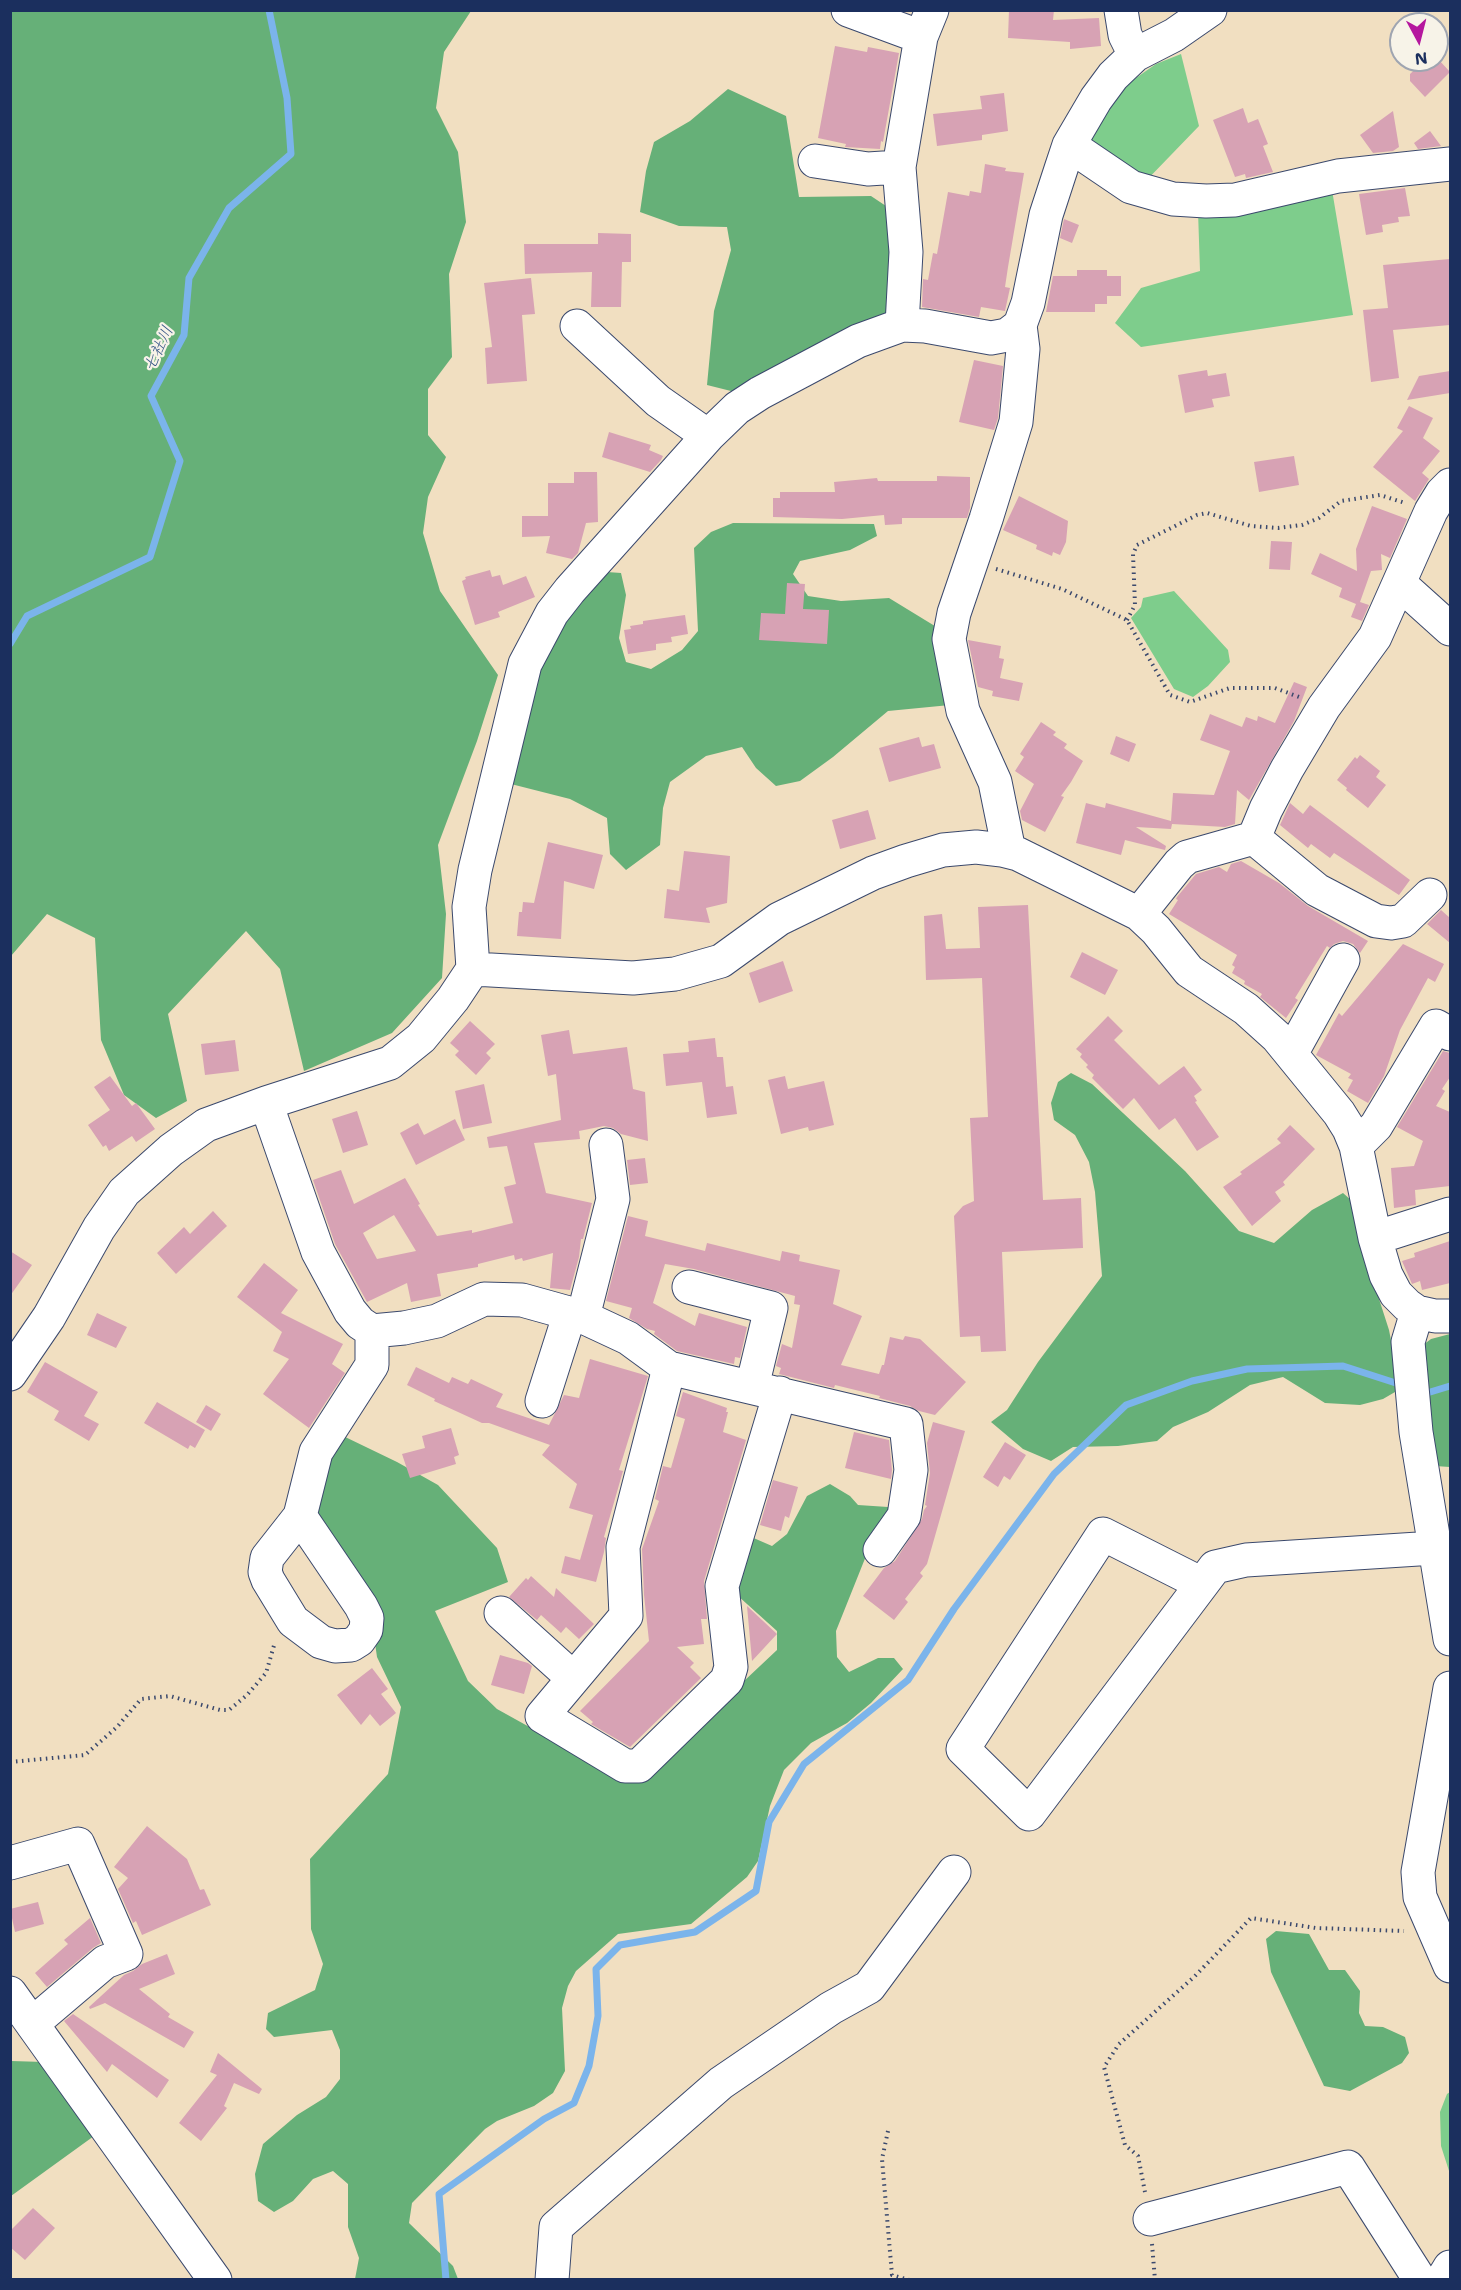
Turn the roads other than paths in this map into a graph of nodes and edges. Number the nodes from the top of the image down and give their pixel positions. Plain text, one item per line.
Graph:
1 (848, 10) edge
2 (1121, 10) edge
3 (1210, 10) edge
4 (927, 24) edge
5 (1135, 55) junction
6 (1069, 145) junction
7 (815, 161) dead end
8 (1450, 164) edge
9 (898, 167) junction
10 (902, 325) junction
11 (1020, 325) junction
12 (577, 326) dead end
13 (708, 436) junction
14 (1450, 485) edge
15 (1400, 584) junction
16 (1450, 629) edge
17 (1254, 838) junction
18 (1009, 851) junction
19 (1430, 895) dead end
20 (1139, 914) junction
21 (1343, 960) dead end
22 (473, 969) junction
23 (1450, 1034) edge
24 (1291, 1054) junction
25 (266, 1103) junction
26 (606, 1145) dead end
27 (1356, 1146) junction
28 (1450, 1214) edge
29 (1375, 1238) junction
30 (689, 1287) dead end
31 (577, 1315) junction
32 (1450, 1316) edge
33 (1412, 1327) junction
34 (372, 1331) junction
35 (669, 1368) junction
36 (10, 1374) edge
37 (766, 1390) junction
38 (542, 1401) dead end
39 (300, 1516) junction
40 (1434, 1548) junction
41 (880, 1550) dead end
42 (1202, 1584) junction
43 (501, 1612) dead end
44 (1450, 1639) edge
45 (573, 1678) junction
46 (1450, 1688) edge
47 (1450, 1817) edge
48 (1420, 1851) junction
49 (10, 1863) edge
50 (954, 1872) dead end
51 (1450, 1966) edge
52 (10, 1993) edge
53 (32, 2024) junction
54 (1149, 2219) road end
55 (1450, 2267) edge
56 (207, 2276) edge
57 (552, 2280) edge
58 (1420, 2280) edge
59 (1442, 2280) edge

1 - 4 street
2 - 5 street
3 - 5 street
4 - 9 street
5 - 6 street
6 - 8 street
6 - 11 street
7 - 9 street
9 - 10 street
10 - 11 street
10 - 13 street
11 - 18 street
12 - 13 street
13 - 22 street
14 - 15 street
15 - 16 street
15 - 17 street
17 - 19 street
17 - 20 street
18 - 20 street
18 - 22 street
20 - 24 street
21 - 24 street
22 - 25 street
23 - 27 street
24 - 27 street
25 - 34 street
25 - 36 street
26 - 31 street
27 - 29 street
28 - 29 street
29 - 33 street
30 - 37 street
31 - 34 street
31 - 35 street
31 - 38 street
32 - 33 street
33 - 40 street
34 - 39 street
35 - 37 street
35 - 45 street
37 - 41 street
37 - 45 street
39 - 39 street
40 - 42 street
40 - 44 street
42 - 42 street
43 - 45 street
46 - 48 street
47 - 48 street
48 - 51 street
49 - 53 street
50 - 57 street
52 - 53 street
53 - 56 street
54 - 58 street
55 - 59 street

